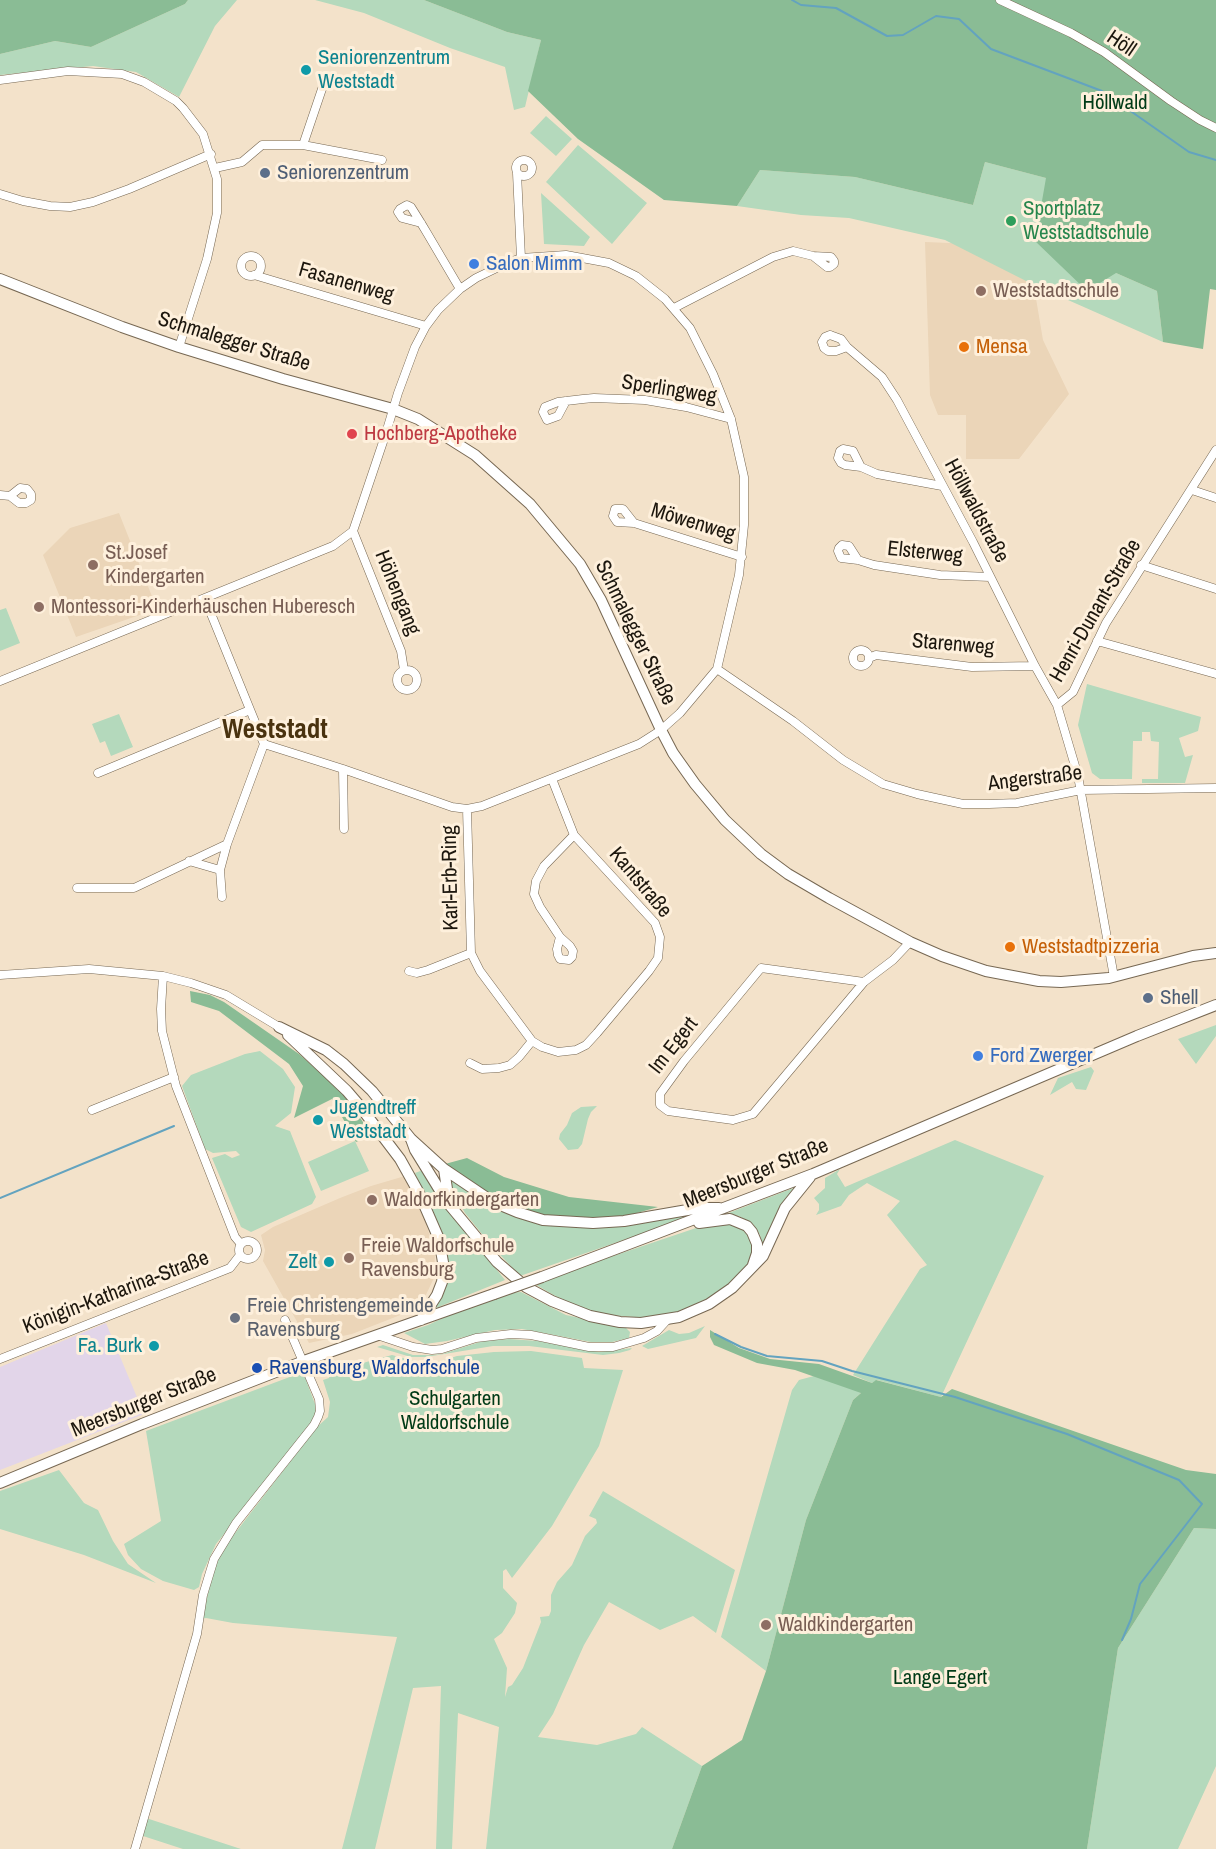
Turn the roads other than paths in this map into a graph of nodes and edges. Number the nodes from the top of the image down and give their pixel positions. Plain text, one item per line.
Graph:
1 (1000, 0) edge
2 (0, 80) edge
3 (323, 86) dead end
4 (1216, 128) edge
5 (303, 145) junction
6 (211, 154) junction
7 (382, 160) dead end
8 (215, 168) junction
9 (517, 173) dead end
10 (0, 194) edge
11 (421, 223) dead end
12 (813, 256) dead end
13 (521, 258) junction
14 (255, 275) dead end
15 (0, 279) edge
16 (460, 289) junction
17 (674, 308) junction
18 (426, 326) junction
19 (179, 347) junction
20 (847, 347) dead end
21 (566, 401) dead end
22 (393, 409) junction
23 (731, 419) junction
24 (1216, 450) edge
25 (861, 467) dead end
26 (942, 486) junction
27 (1192, 490) junction
28 (0, 495) edge
29 (10, 496) dead end
30 (1216, 498) edge
31 (634, 524) dead end
32 (353, 531) junction
33 (742, 556) junction
34 (858, 560) dead end
35 (1142, 565) junction
36 (990, 577) junction
37 (1216, 589) edge
38 (205, 598) junction
39 (1097, 641) junction
40 (869, 658) dead end
41 (1035, 666) junction
42 (717, 669) junction
43 (404, 670) dead end
44 (1216, 674) edge
45 (0, 681) edge
46 (1057, 705) junction
47 (250, 710) junction
48 (661, 730) junction
49 (264, 744) junction
50 (343, 769) junction
51 (98, 773) dead end
52 (552, 778) junction
53 (1216, 788) edge
54 (1081, 790) junction
55 (467, 809) junction
56 (344, 829) dead end
57 (574, 835) junction
58 (228, 844) junction
59 (189, 861) junction
60 (220, 870) junction
61 (76, 888) dead end
62 (222, 897) dead end
63 (560, 937) dead end
64 (910, 942) junction
65 (471, 953) junction
66 (1216, 953) edge
67 (409, 971) dead end
68 (0, 975) edge
69 (163, 976) junction
70 (1114, 977) junction
71 (864, 982) junction
72 (1216, 1005) edge
73 (279, 1027) junction
74 (532, 1041) junction
75 (470, 1063) dead end
76 (175, 1081) junction
77 (92, 1110) dead end
78 (411, 1139) junction
79 (444, 1169) junction
80 (813, 1174) junction
81 (729, 1207) junction
82 (457, 1213) junction
83 (678, 1226) junction
84 (241, 1244) junction
85 (240, 1255) junction
86 (752, 1268) junction
87 (285, 1320) dead end
88 (421, 1320) junction
89 (667, 1320) junction
90 (377, 1335) junction
91 (0, 1359) edge
92 (304, 1361) junction
93 (0, 1483) edge
94 (135, 1849) edge

1 - 4 street, Höll
2 - 6 street
3 - 5 street
5 - 7 street
5 - 8 street
6 - 8 street
6 - 10 street
8 - 19 street
9 - 13 street
11 - 16 street
12 - 17 street
13 - 16 street
13 - 17 street
14 - 18 street, Fasanenweg
15 - 19 street, Schmalegger Straße
16 - 18 street
17 - 23 street
18 - 22 street
19 - 22 street, Schmalegger Straße
20 - 26 street, Höllwaldstraße
21 - 23 street, Sperlingweg
22 - 32 street
22 - 48 street, Schmalegger Straße
23 - 33 street
24 - 27 street, Henri-Dunant-Straße
25 - 26 street
26 - 36 street, Höllwaldstraße
27 - 30 street
27 - 35 street, Henri-Dunant-Straße
28 - 29 street
31 - 33 street, Möwenweg
32 - 38 street
32 - 43 street, Höhengang
33 - 42 street
34 - 36 street, Elsterweg
35 - 37 street
35 - 39 street, Henri-Dunant-Straße
36 - 41 street, Höllwaldstraße
38 - 45 street
38 - 47 street
39 - 44 street
39 - 46 street, Henri-Dunant-Straße
40 - 41 street, Starenweg
41 - 46 street, Höllwaldstraße
42 - 48 street, Karl-Erb-Ring
42 - 54 street, Angerstraße
46 - 54 street, Henri-Dunant-Straße
47 - 49 street
47 - 51 street
48 - 52 street, Karl-Erb-Ring
48 - 64 street, Schmalegger Straße
49 - 50 street, Karl-Erb-Ring
49 - 58 street
50 - 55 street, Karl-Erb-Ring
50 - 56 street
52 - 55 street, Karl-Erb-Ring
52 - 57 street, Kantstraße
53 - 54 street, Angerstraße
54 - 70 street, Henri-Dunant-Straße
55 - 65 street, Karl-Erb-Ring
57 - 63 street
57 - 74 street, Kantstraße
58 - 59 street
58 - 60 street
59 - 60 street
59 - 61 street
60 - 62 street
64 - 70 street, Schmalegger Straße
64 - 71 street, Im Egert
65 - 67 street, Karl-Erb-Ring
65 - 74 street
66 - 70 street, Schmalegger Straße
68 - 69 street
69 - 73 street
69 - 76 street, Königin-Katharina-Straße
71 - 71 street, Im Egert
72 - 80 street, Meersburger Straße
73 - 78 street
73 - 88 street
74 - 75 street
76 - 77 street
76 - 84 street, Königin-Katharina-Straße
78 - 79 street
78 - 82 street
79 - 81 street
79 - 82 street
80 - 81 street, Meersburger Straße
80 - 86 street
81 - 83 street, Meersburger Straße
82 - 89 street
83 - 86 street
83 - 88 street, Meersburger Straße, bridge
84 - 85 street, Königin-Katharina-Straße
84 - 85 street, Königin-Katharina-Straße
85 - 91 street, Königin-Katharina-Straße
86 - 89 street
87 - 92 street
88 - 90 street, Meersburger Straße
89 - 90 street
90 - 92 street, Meersburger Straße
92 - 93 street, Meersburger Straße
92 - 94 street

